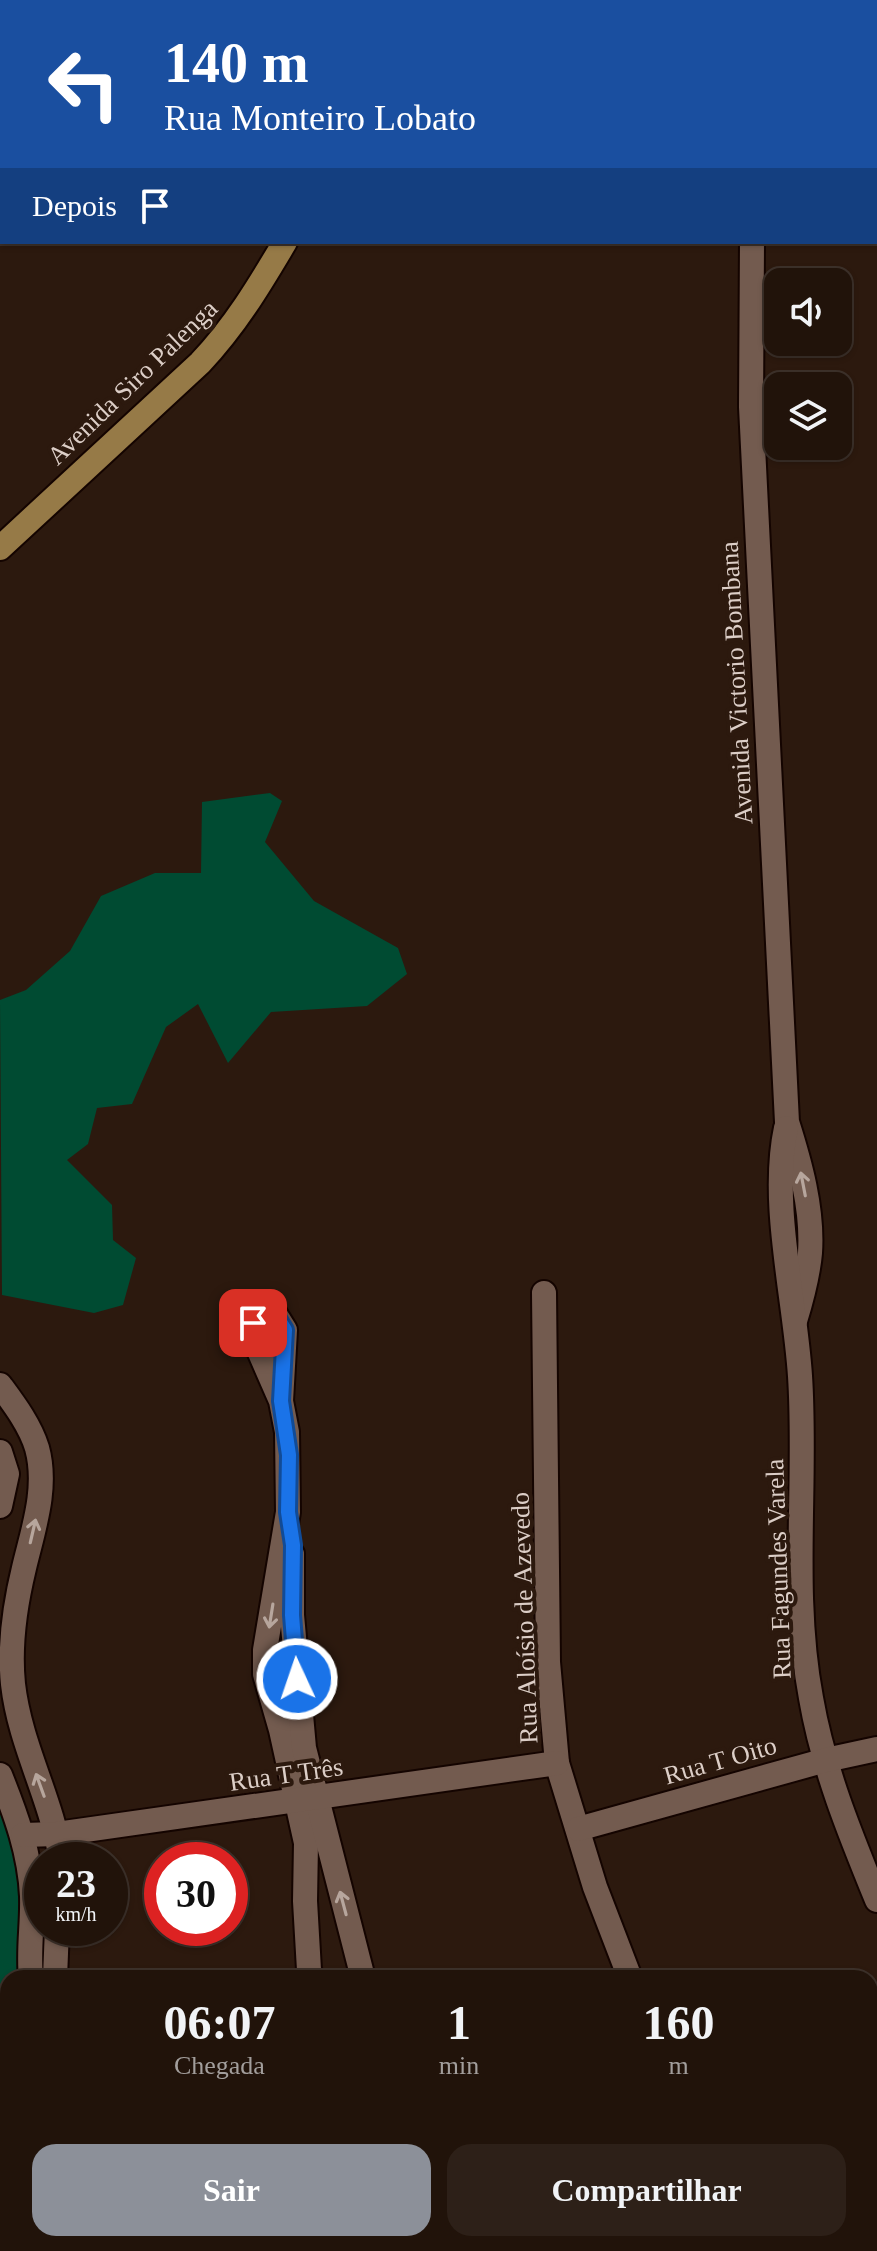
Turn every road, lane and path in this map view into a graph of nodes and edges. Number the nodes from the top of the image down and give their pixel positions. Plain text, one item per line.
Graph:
1 (284, 244) edge
2 (752, 244) edge
3 (0, 548) edge
4 (544, 1293) dead end
5 (795, 1321) joint
6 (0, 1385) edge
7 (281, 1401) dead end
8 (0, 1452) edge
9 (0, 1506) edge
10 (877, 1749) edge
11 (826, 1760) junction
12 (557, 1763) junction
13 (0, 1775) edge
14 (305, 1799) junction
15 (578, 1829) junction
16 (57, 1834) junction
17 (23, 1835) junction
18 (58, 1842) edge
19 (877, 1900) edge
20 (56, 1946) edge
21 (31, 1970) edge
22 (55, 1970) edge
23 (309, 1970) edge
24 (360, 1970) edge
25 (627, 1970) edge

1 - 3 main road, Avenida Siro Palenga
2 - 5 street, Avenida Victorio Bombana
4 - 12 street, Rua Aloísio de Azevedo
5 - 11 street, Rua Fagundes Varela
16 -> 6 street
7 - 14 street
8 - 9 street
10 - 11 street, Rua T Oito
11 - 15 street, Rua T Oito
11 - 19 street, Rua Fagundes Varela
12 - 14 street, Rua T Três
12 - 15 street, Rua Aloísio de Azevedo
13 - 17 street
14 - 16 street, Rua T Três
14 - 23 street
24 -> 14 street
15 - 25 street, Rua Aloísio de Azevedo
16 - 17 street, Rua T Três
16 - 18 street
17 - 21 street
20 - 22 street

